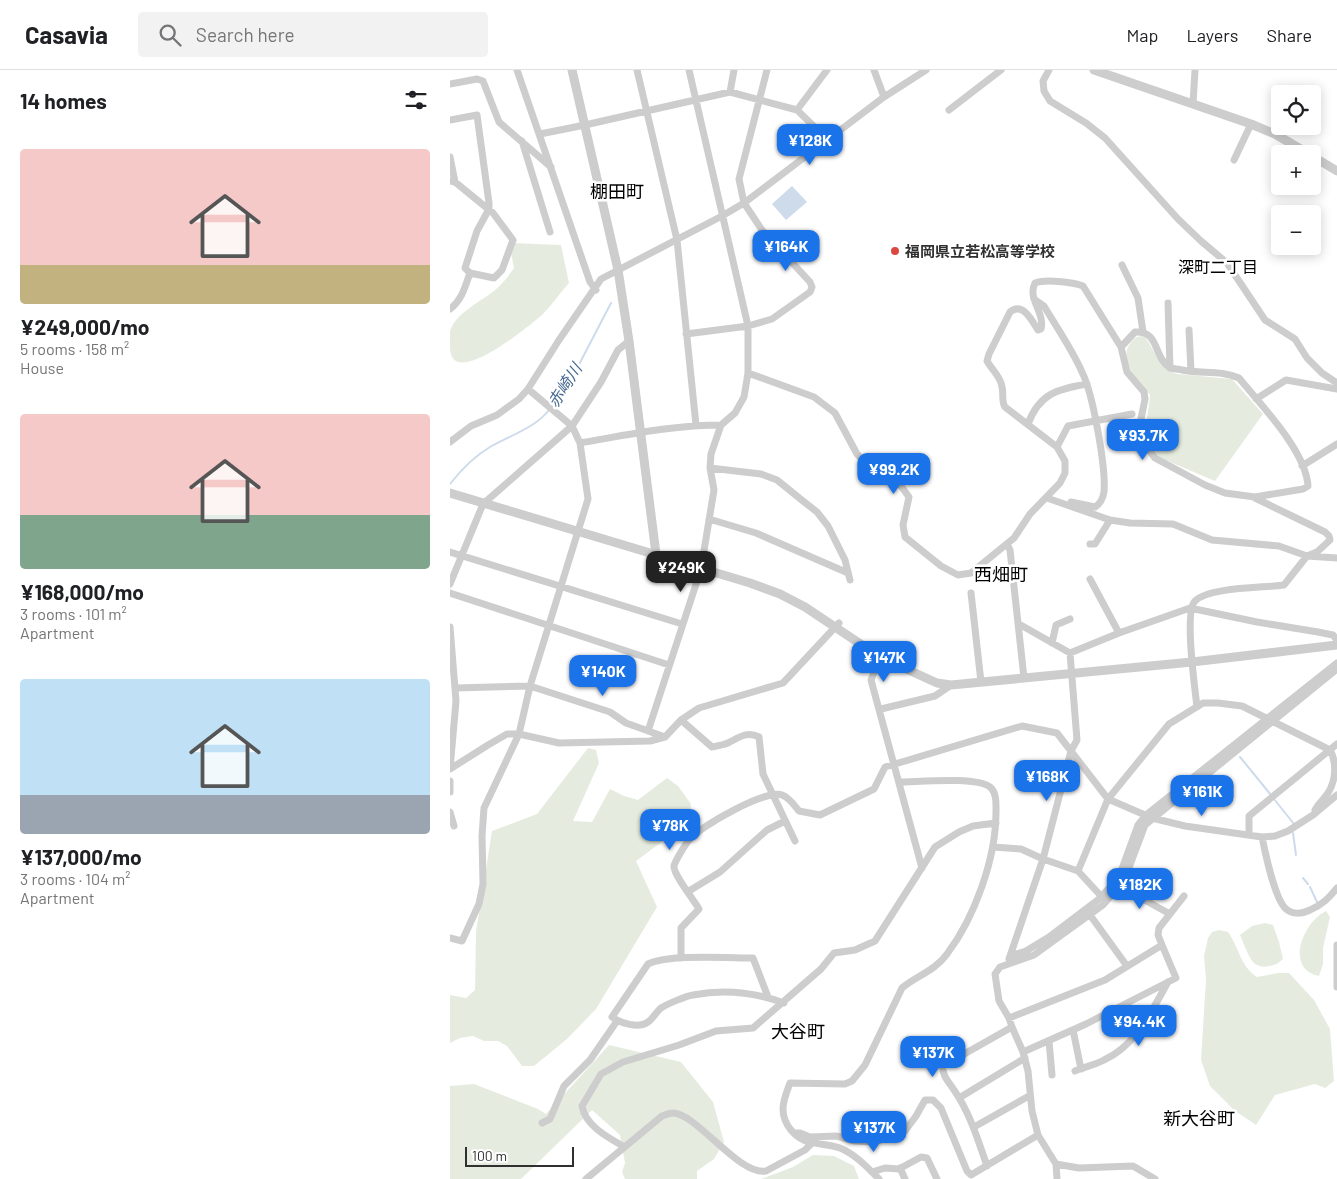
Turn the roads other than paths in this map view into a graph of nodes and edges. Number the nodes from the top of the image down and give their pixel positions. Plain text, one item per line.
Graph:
1 (517, 70) edge
2 (572, 70) edge
3 (637, 70) edge
4 (689, 70) edge
5 (734, 70) edge
6 (767, 70) edge
7 (827, 70) edge
8 (874, 70) edge
9 (926, 70) edge
10 (1002, 70) edge
11 (1048, 70) edge
12 (1094, 70) edge
13 (1195, 70) edge
14 (1111, 73) edge
15 (450, 84) edge
16 (730, 92) junction
17 (884, 97) junction
18 (696, 100) junction
19 (758, 100) junction
20 (1193, 104) junction
21 (796, 110) junction
22 (949, 110) dead end
23 (647, 111) junction
24 (450, 120) edge
25 (1251, 124) junction
26 (585, 125) junction
27 (540, 134) junction
28 (827, 139) junction
29 (522, 141) junction
30 (1294, 145) edge
31 (450, 157) edge
32 (1234, 160) dead end
33 (1321, 161) edge
34 (551, 167) junction
35 (1337, 171) edge
36 (452, 181) edge
37 (744, 203) junction
38 (488, 209) junction
39 (722, 216) junction
40 (550, 232) dead end
41 (677, 240) junction
42 (1122, 264) dead end
43 (618, 270) junction
44 (470, 273) junction
45 (596, 290) junction
46 (1034, 299) junction
47 (1168, 303) dead end
48 (450, 309) edge
49 (748, 326) junction
50 (1189, 330) dead end
51 (1143, 332) junction
52 (686, 334) junction
53 (629, 341) junction
54 (1121, 347) junction
55 (1170, 368) junction
56 (1191, 372) junction
57 (748, 373) junction
58 (1337, 383) edge
59 (1087, 384) junction
60 (528, 389) junction
61 (1337, 389) edge
62 (1256, 399) junction
63 (1132, 414) dead end
64 (1095, 420) junction
65 (1028, 424) junction
66 (696, 425) junction
67 (721, 425) junction
68 (572, 426) junction
69 (640, 432) junction
70 (450, 442) edge
71 (580, 443) junction
72 (1337, 444) edge
73 (1057, 446) junction
74 (1302, 466) junction
75 (710, 468) junction
76 (450, 493) edge
77 (1255, 497) junction
78 (1046, 498) junction
79 (1060, 502) junction
80 (483, 504) junction
81 (709, 519) junction
82 (1110, 520) junction
83 (577, 532) junction
84 (1007, 544) junction
85 (1090, 544) dead end
86 (450, 552) edge
87 (656, 554) junction
88 (461, 555) junction
89 (1307, 556) junction
90 (1337, 558) edge
91 (701, 569) junction
92 (1090, 579) dead end
93 (450, 584) edge
94 (560, 586) junction
95 (971, 592) dead end
96 (450, 593) edge
97 (1190, 608) junction
98 (1070, 619) dead end
99 (682, 624) junction
100 (1019, 624) junction
101 (548, 625) junction
102 (837, 625) junction
103 (450, 627) edge
104 (1119, 633) junction
105 (1337, 640) edge
106 (1052, 643) junction
107 (1337, 646) edge
108 (1070, 653) junction
109 (880, 657) junction
110 (1192, 662) junction
111 (1337, 662) edge
112 (669, 665) junction
113 (1337, 669) edge
114 (1071, 673) junction
115 (1024, 678) junction
116 (981, 682) junction
117 (951, 685) junction
118 (530, 686) junction
119 (455, 688) junction
120 (1197, 707) junction
121 (881, 709) junction
122 (680, 720) junction
123 (1269, 720) junction
124 (648, 731) junction
125 (519, 734) junction
126 (665, 737) junction
127 (1337, 744) edge
128 (1330, 750) junction
129 (1071, 751) junction
130 (894, 764) junction
131 (450, 770) edge
132 (450, 781) edge
133 (899, 782) junction
134 (450, 792) edge
135 (1337, 794) edge
136 (773, 795) junction
137 (1108, 799) junction
138 (450, 812) edge
139 (1313, 815) junction
140 (1149, 817) junction
141 (785, 821) junction
142 (996, 823) junction
143 (454, 826) dead end
144 (1249, 834) junction
145 (1262, 837) junction
146 (795, 841) dead end
147 (993, 848) junction
148 (1044, 859) junction
149 (922, 868) junction
150 (1078, 870) junction
151 (1121, 887) junction
152 (1337, 888) edge
153 (689, 891) junction
154 (1101, 896) junction
155 (1184, 896) dead end
156 (1170, 914) junction
157 (1090, 915) junction
158 (450, 938) edge
159 (1162, 945) junction
160 (1337, 945) edge
161 (1010, 956) junction
162 (681, 958) junction
163 (1008, 964) junction
164 (1127, 966) junction
165 (1168, 982) junction
166 (1337, 987) edge
167 (768, 998) junction
168 (784, 1003) junction
169 (1009, 1018) junction
170 (617, 1020) junction
171 (1012, 1027) junction
172 (1073, 1030) junction
173 (1049, 1040) junction
174 (1024, 1055) junction
175 (1052, 1075) dead end
176 (1029, 1096) junction
177 (959, 1098) junction
178 (542, 1123) dead end
179 (974, 1127) junction
180 (794, 1133) junction
181 (1038, 1135) junction
182 (812, 1143) junction
183 (623, 1146) junction
184 (1056, 1164) junction
185 (987, 1166) junction
186 (900, 1168) junction
187 (872, 1172) junction
188 (586, 1179) edge
189 (879, 1179) edge
190 (905, 1179) edge
191 (937, 1179) edge
192 (1057, 1179) edge
193 (1155, 1179) edge

1 - 27 street
2 - 26 street
3 - 23 street
4 - 18 street
5 - 16 street
6 - 19 street
7 - 21 street
8 - 17 street
9 - 17 street
10 - 22 street
11 - 58 street
12 - 14 street
13 - 20 street
14 - 20 street
15 - 29 street
16 - 18 street
16 - 19 street
17 - 28 street
18 - 23 street
18 - 39 street
19 - 21 street
19 - 37 street
20 - 25 street
21 - 28 street
23 - 26 street
23 - 41 street
24 - 38 street
25 - 30 street
25 - 32 street
26 - 27 street
26 - 43 street
27 - 34 street
28 - 37 street
29 - 34 street
29 - 40 street
31 - 36 street
33 - 35 street
34 - 45 street
36 - 38 street
37 - 39 street
37 - 49 street
38 - 44 street
38 - 44 street
39 - 41 street
39 - 49 street
41 - 43 street
41 - 52 street
42 - 51 street
43 - 45 street
43 - 53 street
44 - 48 street
45 - 60 street
46 - 54 street
46 - 59 street
46 - 65 street
47 - 55 street
49 - 52 street
49 - 57 street
50 - 56 street
51 - 54 street
51 - 55 street
52 - 66 street
53 - 68 street
53 - 69 street
54 - 77 street
55 - 56 street
56 - 62 street
57 - 67 street
57 - 84 street
59 - 64 street
59 - 65 street
60 - 68 street
60 - 70 street
61 - 62 street
62 - 74 street
63 - 64 street
64 - 73 street
64 - 79 street
65 - 73 street
66 - 67 street
66 - 69 street
67 - 75 street
68 - 71 street
68 - 80 street
69 - 71 street
69 - 87 street
71 - 83 street
72 - 74 street
73 - 78 street
74 - 77 street
75 - 81 street
75 - 81 street
76 - 80 street
77 - 89 street
78 - 79 street
78 - 84 street
79 - 82 street
80 - 83 street
80 - 88 street
81 - 91 street
82 - 85 street
82 - 89 street
83 - 87 street
83 - 94 street
84 - 100 street
86 - 88 street
87 - 91 street
88 - 93 street
88 - 94 street
89 - 90 street
89 - 97 street
91 - 99 street
91 - 102 street
92 - 104 street
94 - 99 street
94 - 101 street
95 - 116 street
96 - 101 street
97 - 104 street
97 - 105 street
97 - 110 street
98 - 106 street
99 - 112 street
100 - 106 street
100 - 115 street
101 - 112 street
101 - 118 street
102 - 109 street
102 - 122 street
103 - 119 street
104 - 108 street
106 - 108 street
107 - 110 street
108 - 114 street
109 - 117 street
109 - 121 street
110 - 114 street
110 - 120 street
111 - 123 street
112 - 124 street
113 - 123 street
114 - 115 street
114 - 129 street
115 - 116 street
116 - 117 street
117 - 121 street
118 - 119 street
118 - 124 street
118 - 125 street
119 - 131 street
120 - 123 street
120 - 137 street
121 - 130 street
122 - 126 street
122 - 136 street
123 - 128 street
123 - 140 street
124 - 126 street
125 - 126 street
125 - 131 street
125 - 158 street
127 - 128 street
128 - 139 street
128 - 144 street
129 - 130 street
129 - 137 street
129 - 148 street
130 - 133 street
130 - 136 street
132 - 134 street
133 - 142 street
133 - 149 street
135 - 139 street
136 - 141 street
136 - 153 street
137 - 140 street
137 - 150 street
138 - 143 street
139 - 145 street
140 - 144 street
140 - 151 street
140 - 154 street
141 - 146 street
141 - 153 street
142 - 147 street
142 - 149 street
144 - 145 street
145 - 152 street
147 - 148 street
147 - 180 street
148 - 150 street
148 - 161 street
149 - 168 street
150 - 154 street
151 - 156 street
151 - 157 street
153 - 162 street
154 - 161 street
155 - 156 street
156 - 159 street
157 - 163 street
157 - 164 street
159 - 164 street
159 - 165 street
160 - 166 street
161 - 163 street
162 - 167 street
162 - 170 street
163 - 169 street
164 - 169 street
165 - 172 street
165 - 172 street
167 - 168 street
167 - 170 street
168 - 183 street
169 - 171 street
170 - 178 street
171 - 174 street
171 - 177 street
172 - 173 street
173 - 174 street
173 - 175 street
174 - 176 street
174 - 177 street
176 - 179 street
176 - 181 street
177 - 179 street
179 - 185 street
180 - 182 street
180 - 185 street
181 - 184 street
181 - 185 street
182 - 183 street
182 - 187 street
183 - 188 street
184 - 192 street
184 - 193 street
186 - 187 street
186 - 190 street
186 - 191 street
187 - 189 street

